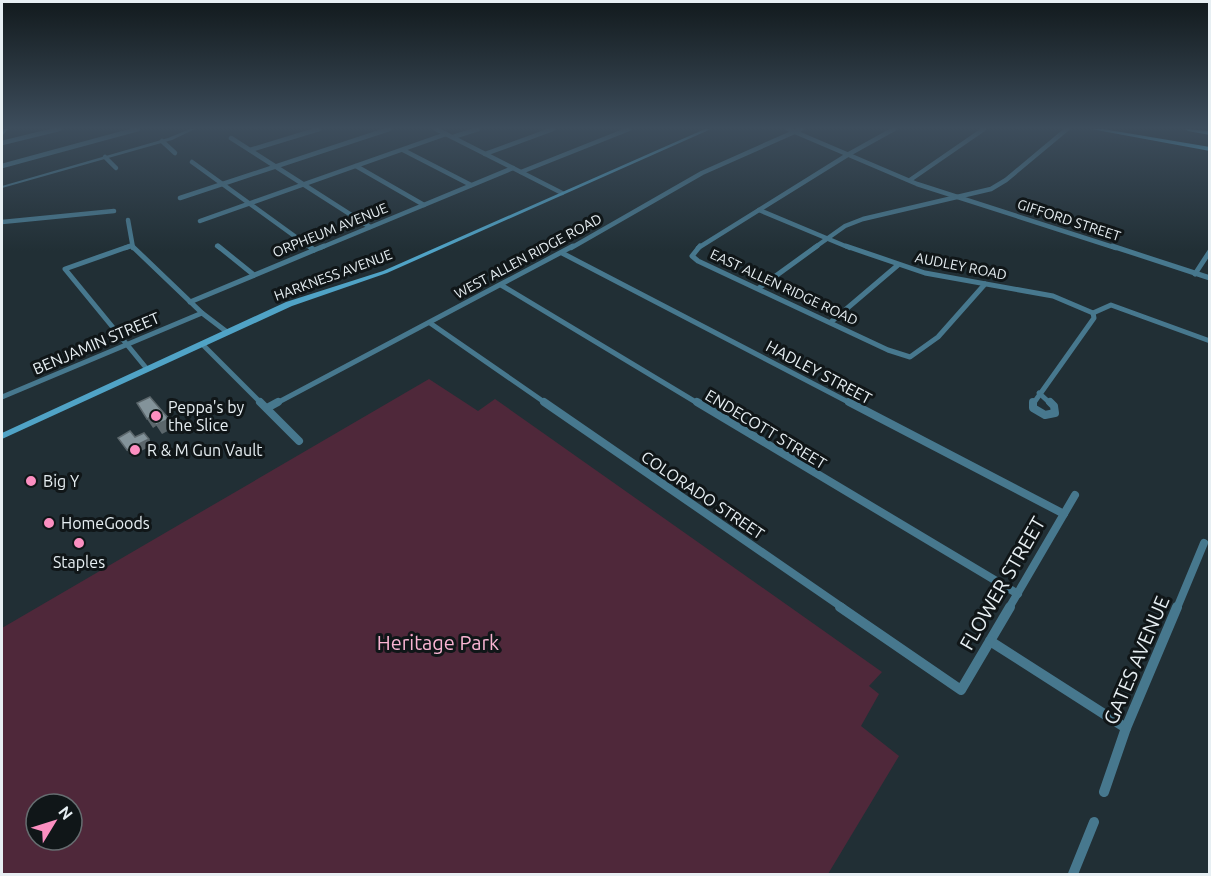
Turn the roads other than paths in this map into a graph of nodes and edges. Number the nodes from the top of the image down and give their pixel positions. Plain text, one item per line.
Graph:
1 (63, 170) edge
2 (203, 170) edge
3 (266, 170) edge
4 (279, 170) edge
5 (345, 170) edge
6 (363, 170) edge
7 (442, 170) edge
8 (508, 170) edge
9 (517, 170) edge
10 (526, 170) edge
11 (615, 170) edge
12 (709, 170) edge
13 (823, 170) edge
14 (886, 170) edge
15 (925, 170) edge
16 (1017, 170) edge
17 (521, 172) junction
18 (910, 180) junction
19 (222, 184) junction
20 (302, 185) junction
21 (471, 185) junction
22 (2, 187) edge
23 (562, 193) junction
24 (958, 197) junction
25 (180, 198) dead end
26 (249, 204) junction
27 (424, 205) junction
28 (759, 210) junction
29 (114, 211) dead end
30 (128, 220) dead end
31 (200, 221) dead end
32 (2, 222) edge
33 (370, 227) junction
34 (829, 238) junction
35 (131, 246) junction
36 (217, 246) dead end
37 (314, 250) junction
38 (1209, 251) edge
39 (562, 253) junction
40 (898, 265) junction
41 (1195, 274) junction
42 (254, 275) junction
43 (1209, 278) edge
44 (985, 284) junction
45 (501, 285) junction
46 (759, 288) junction
47 (190, 302) junction
48 (202, 313) junction
49 (1093, 313) junction
50 (831, 322) junction
51 (430, 323) junction
52 (227, 332) junction
53 (1209, 341) edge
54 (202, 344) junction
55 (127, 345) junction
56 (147, 369) junction
57 (1039, 393) dead end
58 (2, 397) edge
59 (267, 408) junction
60 (2, 436) edge
61 (299, 441) dead end
62 (1075, 495) dead end
63 (1064, 514) junction
64 (1204, 543) dead end
65 (1018, 594) junction
66 (990, 641) junction
67 (961, 690) joint
68 (1126, 728) junction
69 (1104, 792) dead end
70 (1094, 822) dead end
71 (1073, 874) edge

1 - 22 street
2 - 19 street
3 - 19 street
4 - 20 street
5 - 20 street
6 - 27 street
7 - 21 street
8 - 21 street, ORPHEUM AVENUE
9 - 17 street
10 - 17 street
11 - 23 main road, HARKNESS AVENUE
12 - 39 street, WEST ALLEN RIDGE ROAD
13 - 28 street, EAST ALLEN RIDGE ROAD
14 - 18 street, GIFFORD STREET
15 - 18 street
16 - 24 street
17 - 23 street
18 - 24 street, GIFFORD STREET
19 - 25 street
19 - 26 street
20 - 26 street
20 - 33 street
21 - 27 street, ORPHEUM AVENUE
23 - 52 main road, HARKNESS AVENUE
24 - 34 street
24 - 41 street, GIFFORD STREET
26 - 31 street
26 - 37 street
27 - 33 street, ORPHEUM AVENUE
28 - 34 street, AUDLEY ROAD
28 - 46 street, EAST ALLEN RIDGE ROAD
29 - 32 street
30 - 35 street
33 - 37 street, ORPHEUM AVENUE
34 - 40 street, AUDLEY ROAD
34 - 46 street
35 - 47 street
35 - 55 street
36 - 42 street
37 - 42 street, ORPHEUM AVENUE
38 - 41 street
39 - 45 street, WEST ALLEN RIDGE ROAD
39 - 63 street, HADLEY STREET
40 - 44 street, AUDLEY ROAD
40 - 50 street
41 - 43 street, GIFFORD STREET
42 - 47 street, ORPHEUM AVENUE
44 - 49 street, AUDLEY ROAD
44 - 50 street, EAST ALLEN RIDGE ROAD
45 - 51 street, WEST ALLEN RIDGE ROAD
45 - 65 street, ENDECOTT STREET
46 - 50 street, EAST ALLEN RIDGE ROAD
47 - 48 street
48 - 52 street
48 - 55 street, BENJAMIN STREET
49 - 53 street
49 - 57 street
51 - 59 street, WEST ALLEN RIDGE ROAD
51 - 67 street, COLORADO STREET
52 - 54 main road, HARKNESS AVENUE
54 - 56 main road, HARKNESS AVENUE
54 - 59 street
55 - 56 street
55 - 58 street, BENJAMIN STREET
56 - 60 main road, HARKNESS AVENUE
59 - 61 street
62 - 63 street, FLOWER STREET
63 - 65 street, FLOWER STREET
64 - 68 street, GATES AVENUE
65 - 66 street, FLOWER STREET
66 - 67 street, FLOWER STREET
66 - 68 street
68 - 69 street, GATES AVENUE
70 - 71 street

